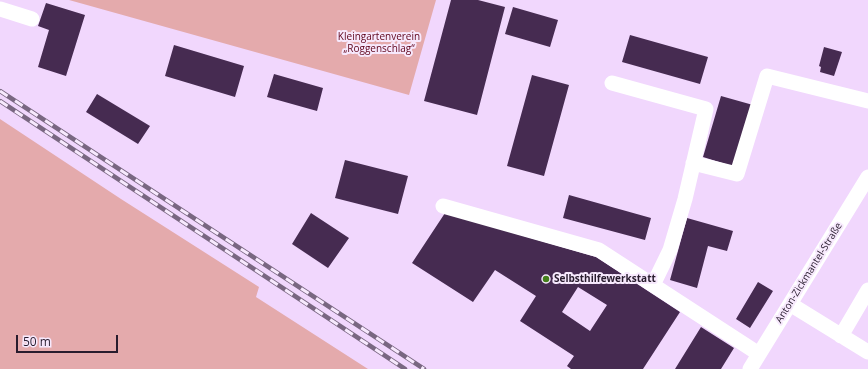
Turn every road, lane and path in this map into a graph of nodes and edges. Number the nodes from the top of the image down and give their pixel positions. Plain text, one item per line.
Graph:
1 (0, 9) edge
2 (32, 19) dead end
3 (612, 83) dead end
4 (868, 101) edge
5 (693, 163) junction
6 (868, 177) edge
7 (443, 206) dead end
8 (653, 285) junction
9 (868, 290) edge
10 (790, 304) junction
11 (841, 336) junction
12 (868, 352) edge
13 (759, 354) junction
14 (750, 369) edge

1 - 2 street
3 - 5 street
4 - 5 street
5 - 8 street
6 - 10 street, Anton-Zickmantel-Straße
7 - 8 street
8 - 13 street
9 - 11 street
10 - 11 street
10 - 13 street, Anton-Zickmantel-Straße
11 - 12 street
13 - 14 street, Anton-Zickmantel-Straße

